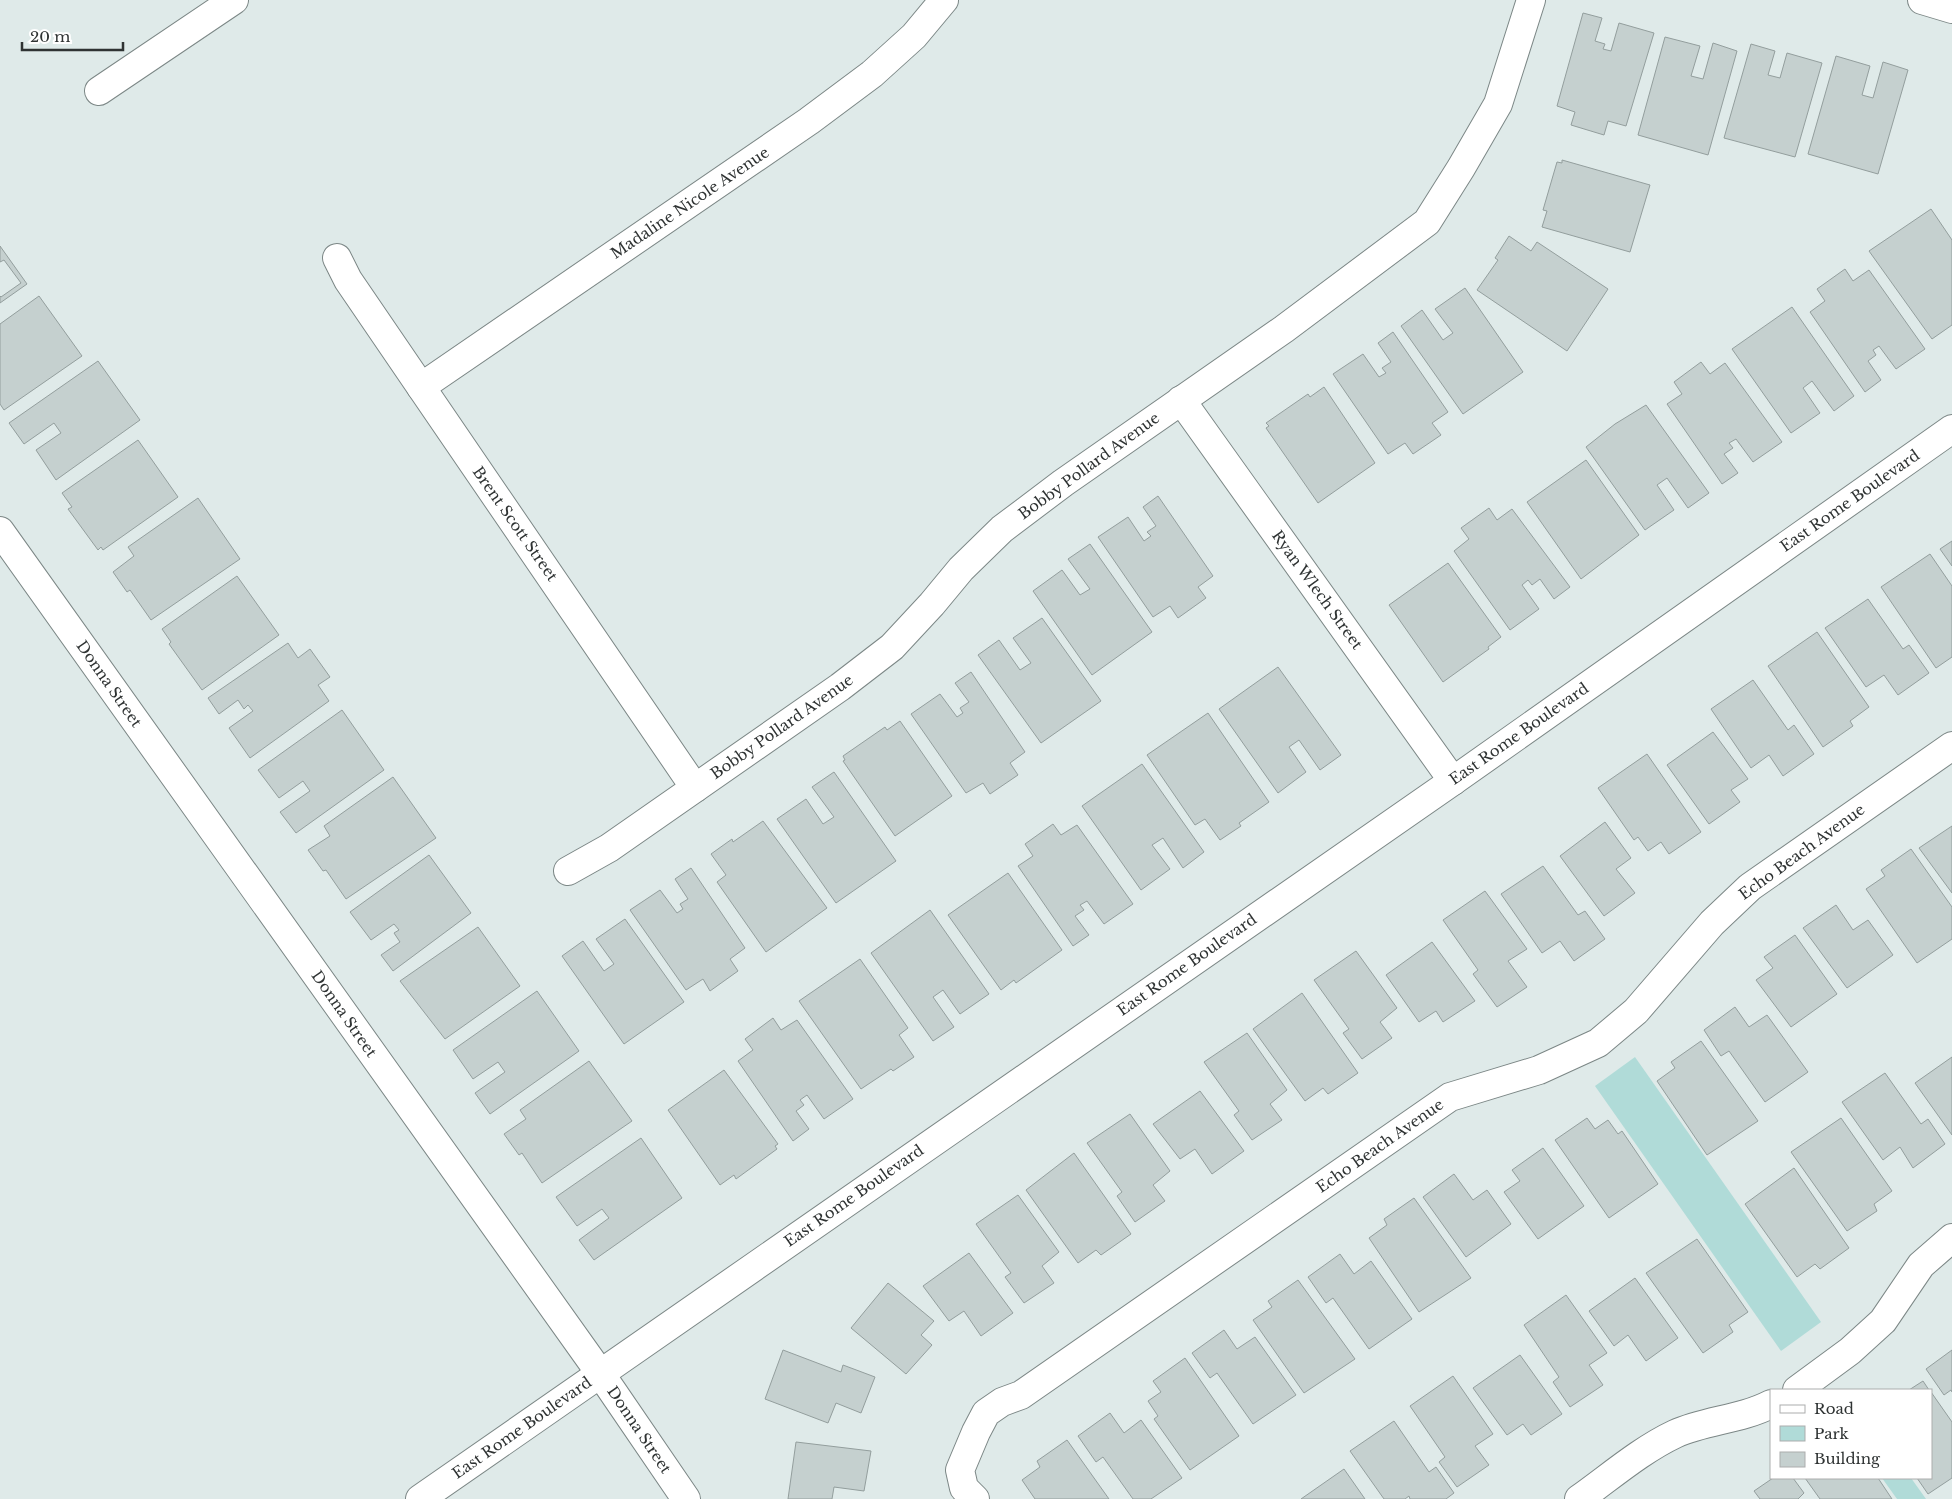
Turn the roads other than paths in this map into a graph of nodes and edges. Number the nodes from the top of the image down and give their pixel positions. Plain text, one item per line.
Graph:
1 (234, 0) edge
2 (944, 0) edge
3 (1531, 0) edge
4 (1922, 0) edge
5 (1952, 9) edge
6 (99, 91) dead end
7 (336, 258) dead end
8 (420, 387) junction
9 (1181, 400) junction
10 (1952, 429) edge
11 (0, 531) edge
12 (1952, 746) edge
13 (1453, 780) junction
14 (695, 788) junction
15 (568, 871) dead end
16 (1952, 1238) edge
17 (600, 1373) junction
18 (1798, 1389) edge
19 (1770, 1404) edge
20 (420, 1499) edge
21 (686, 1499) edge
22 (975, 1499) edge
23 (1579, 1499) edge

1 - 6 street
2 - 8 street, Madaline Nicole Avenue
3 - 9 street, Bobby Pollard Avenue
4 - 5 street
7 - 8 street, Brent Scott Street
8 - 14 street, Brent Scott Street
9 - 13 street, Ryan Wlech Street
9 - 14 street, Bobby Pollard Avenue
10 - 13 street, East Rome Boulevard
11 - 17 street, Donna Street
12 - 22 street, Echo Beach Avenue
13 - 17 street, East Rome Boulevard
14 - 15 street, Bobby Pollard Avenue
16 - 18 street
17 - 20 street, East Rome Boulevard
17 - 21 street, Donna Street
19 - 23 street

